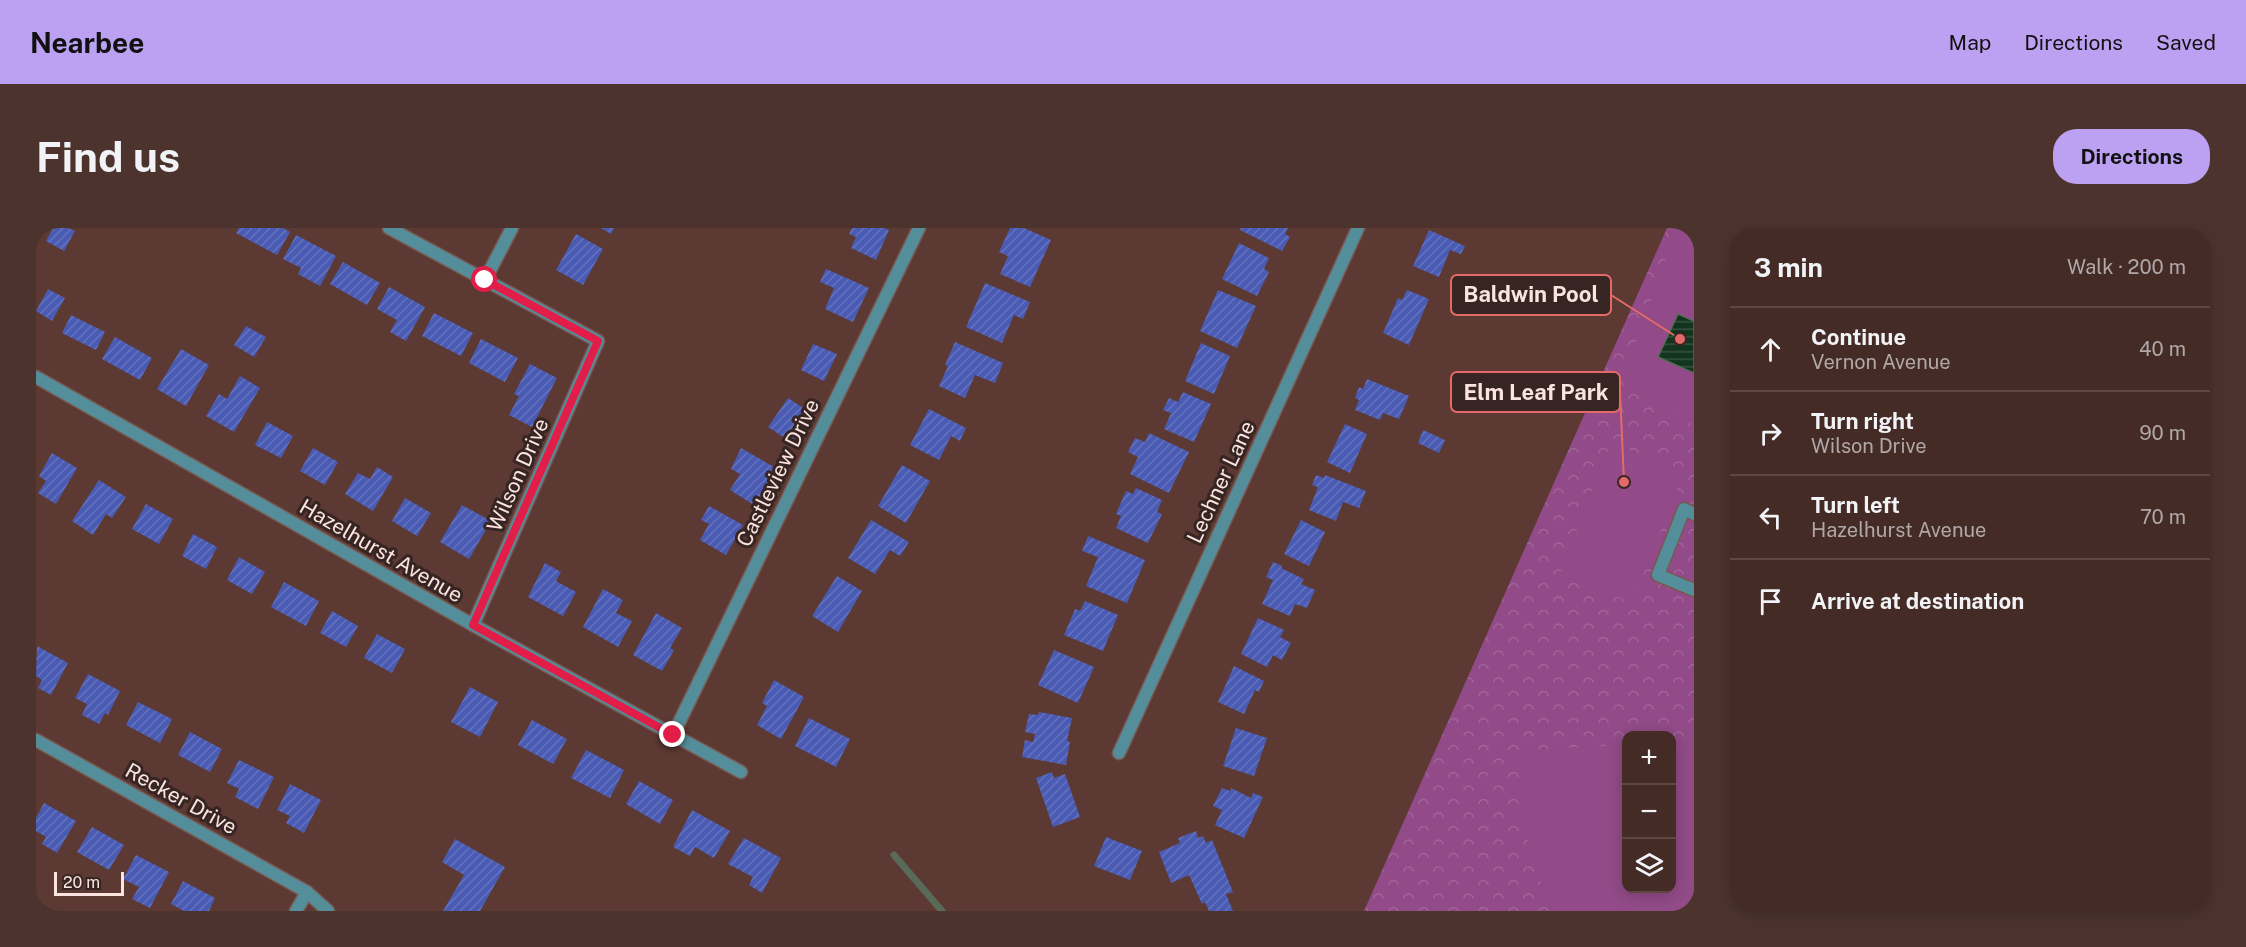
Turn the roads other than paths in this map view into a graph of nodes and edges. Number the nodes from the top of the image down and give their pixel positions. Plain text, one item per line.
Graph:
1 (389, 228) edge
2 (512, 228) edge
3 (919, 228) edge
4 (1358, 228) edge
5 (485, 280) junction
6 (36, 377) edge
7 (1694, 514) edge
8 (1694, 590) edge
9 (473, 625) junction
10 (673, 735) junction
11 (36, 740) edge
12 (1119, 753) dead end
13 (741, 772) dead end
14 (306, 892) junction
15 (296, 911) edge
16 (327, 911) edge

1 - 5 street
2 - 5 street
3 - 10 street, Castleview Drive
4 - 12 street, Lechner Lane
5 - 9 street, Wilson Drive
6 - 9 street, Hazelhurst Avenue
7 - 8 street
9 - 10 street, Hazelhurst Avenue
10 - 13 street, Hazelhurst Avenue
11 - 14 street, Recker Drive
14 - 15 street
14 - 16 street, Recker Drive

